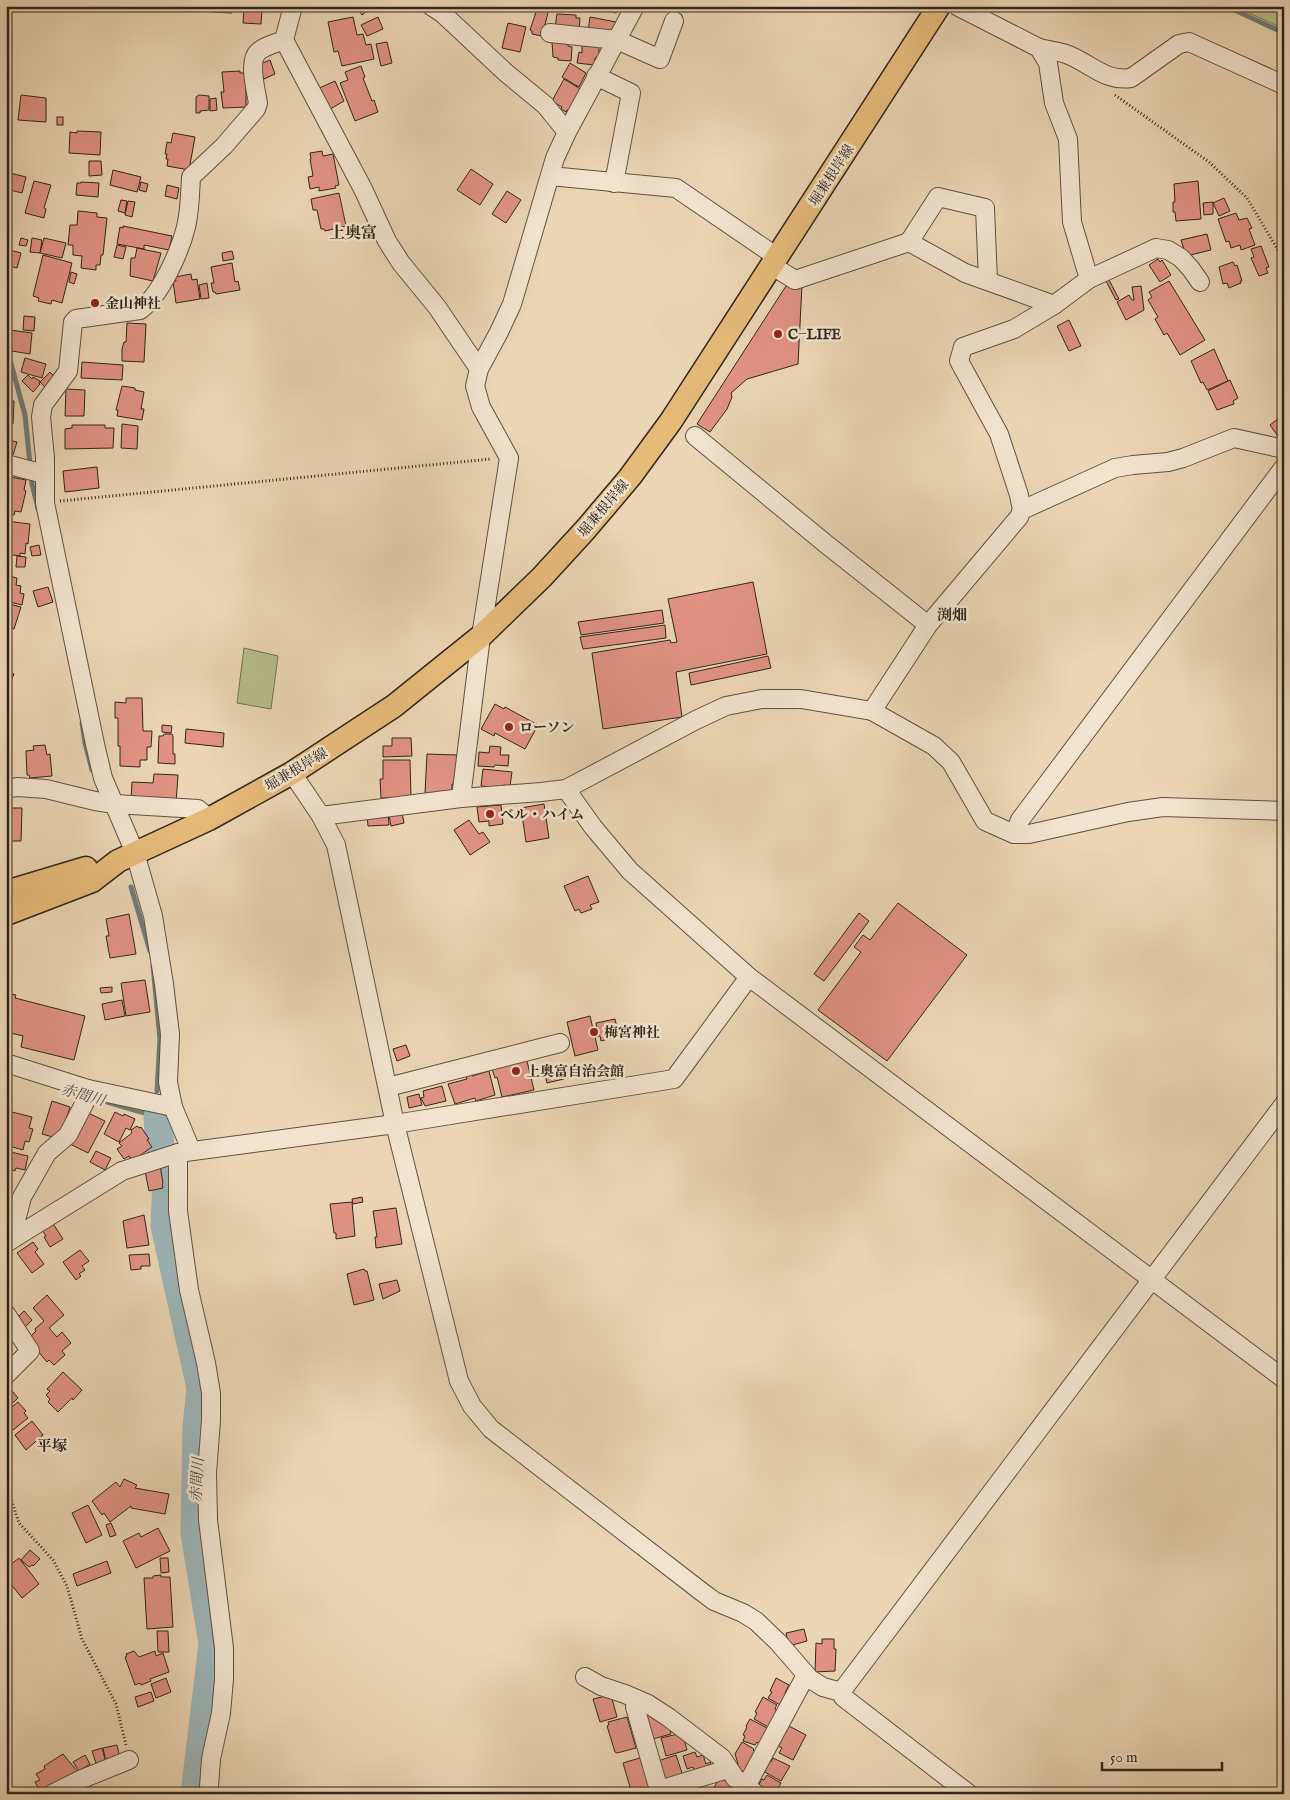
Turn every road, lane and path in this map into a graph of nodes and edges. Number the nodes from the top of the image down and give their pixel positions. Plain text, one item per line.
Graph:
1 (293, 6) edge
2 (431, 6) edge
3 (635, 6) edge
4 (939, 6) edge
5 (956, 6) edge
6 (674, 21) dead end
7 (550, 33) dead end
8 (284, 40) junction
9 (617, 40) junction
10 (1039, 48) junction
11 (596, 76) junction
12 (1284, 85) edge
13 (1108, 90) dead end
14 (566, 132) junction
15 (550, 176) junction
16 (614, 183) junction
17 (909, 242) junction
18 (1284, 260) edge
19 (774, 261) junction
20 (1088, 280) junction
21 (988, 282) junction
22 (1200, 282) dead end
23 (1054, 305) junction
24 (479, 369) junction
25 (696, 436) dead end
26 (1284, 449) edge
27 (510, 458) junction
28 (6, 464) edge
29 (1284, 467) edge
30 (44, 474) junction
31 (45, 503) junction
32 (1022, 510) junction
33 (928, 625) junction
34 (481, 636) junction
35 (872, 711) junction
36 (292, 773) junction
37 (6, 789) edge
38 (566, 789) junction
39 (461, 798) junction
40 (106, 802) junction
41 (1284, 811) edge
42 (320, 816) junction
43 (209, 818) junction
44 (1014, 834) junction
45 (127, 857) junction
46 (89, 875) junction
47 (6, 892) edge
48 (6, 901) edge
49 (6, 914) edge
50 (6, 922) edge
51 (749, 977) junction
52 (560, 1043) dead end
53 (6, 1063) edge
54 (388, 1088) junction
55 (87, 1096) junction
56 (1284, 1104) edge
57 (172, 1107) junction
58 (395, 1124) junction
59 (185, 1152) junction
60 (9, 1242) edge
61 (1150, 1279) junction
62 (6, 1314) edge
63 (6, 1376) edge
64 (1284, 1378) edge
65 (6, 1484) edge
66 (806, 1675) junction
67 (584, 1677) dead end
68 (841, 1692) junction
69 (636, 1699) junction
70 (130, 1760) joint
71 (728, 1769) junction
72 (748, 1791) edge
73 (52, 1794) edge
74 (210, 1794) edge
75 (970, 1794) edge

1 - 8 street
2 - 14 street
3 - 9 street
4 - 19 main road, 堀兼根岸線
5 - 10 street
6 - 9 street
7 - 9 street
8 - 24 street
8 - 30 street
9 - 11 street
10 - 12 street
10 - 20 street
11 - 14 street
11 - 16 street
13 - 18 path
14 - 15 street
15 - 16 street
15 - 24 street
16 - 19 street
17 - 19 street
17 - 21 street
17 - 21 street
19 - 34 main road, 堀兼根岸線
20 - 22 street
20 - 23 street
21 - 23 street
23 - 32 street
24 - 27 street
25 - 33 street
26 - 32 street
27 - 31 path
27 - 34 street
28 - 30 street
29 - 44 street
30 - 31 street
31 - 40 street
32 - 33 street
33 - 35 street
34 - 36 main road, 堀兼根岸線
34 - 39 street
35 - 38 street
35 - 44 street
36 - 42 street
36 - 43 main road, 堀兼根岸線
37 - 40 street
38 - 39 street
38 - 51 street
39 - 42 street
40 - 43 street
40 - 45 street
41 - 44 street
42 - 54 street
43 - 45 main road, 堀兼根岸線
45 - 46 main road, 堀兼根岸線
45 - 57 street
46 - 47 main road, 堀兼根岸線
46 - 48 main road, 堀兼根岸線
46 - 49 main road, 堀兼根岸線
46 - 50 main road, 堀兼根岸線
51 - 58 street
51 - 61 street
52 - 54 street
53 - 55 street
54 - 58 street
55 - 57 street
55 - 60 street
56 - 61 street
57 - 59 street
58 - 59 street
58 - 66 street
59 - 60 street
59 - 74 street
61 - 64 street
61 - 68 street
62 - 63 street
65 - 70 path
66 - 68 street
66 - 72 street
67 - 69 street
68 - 75 street
69 - 71 street
69 - 71 street
70 - 73 street
71 - 72 street

